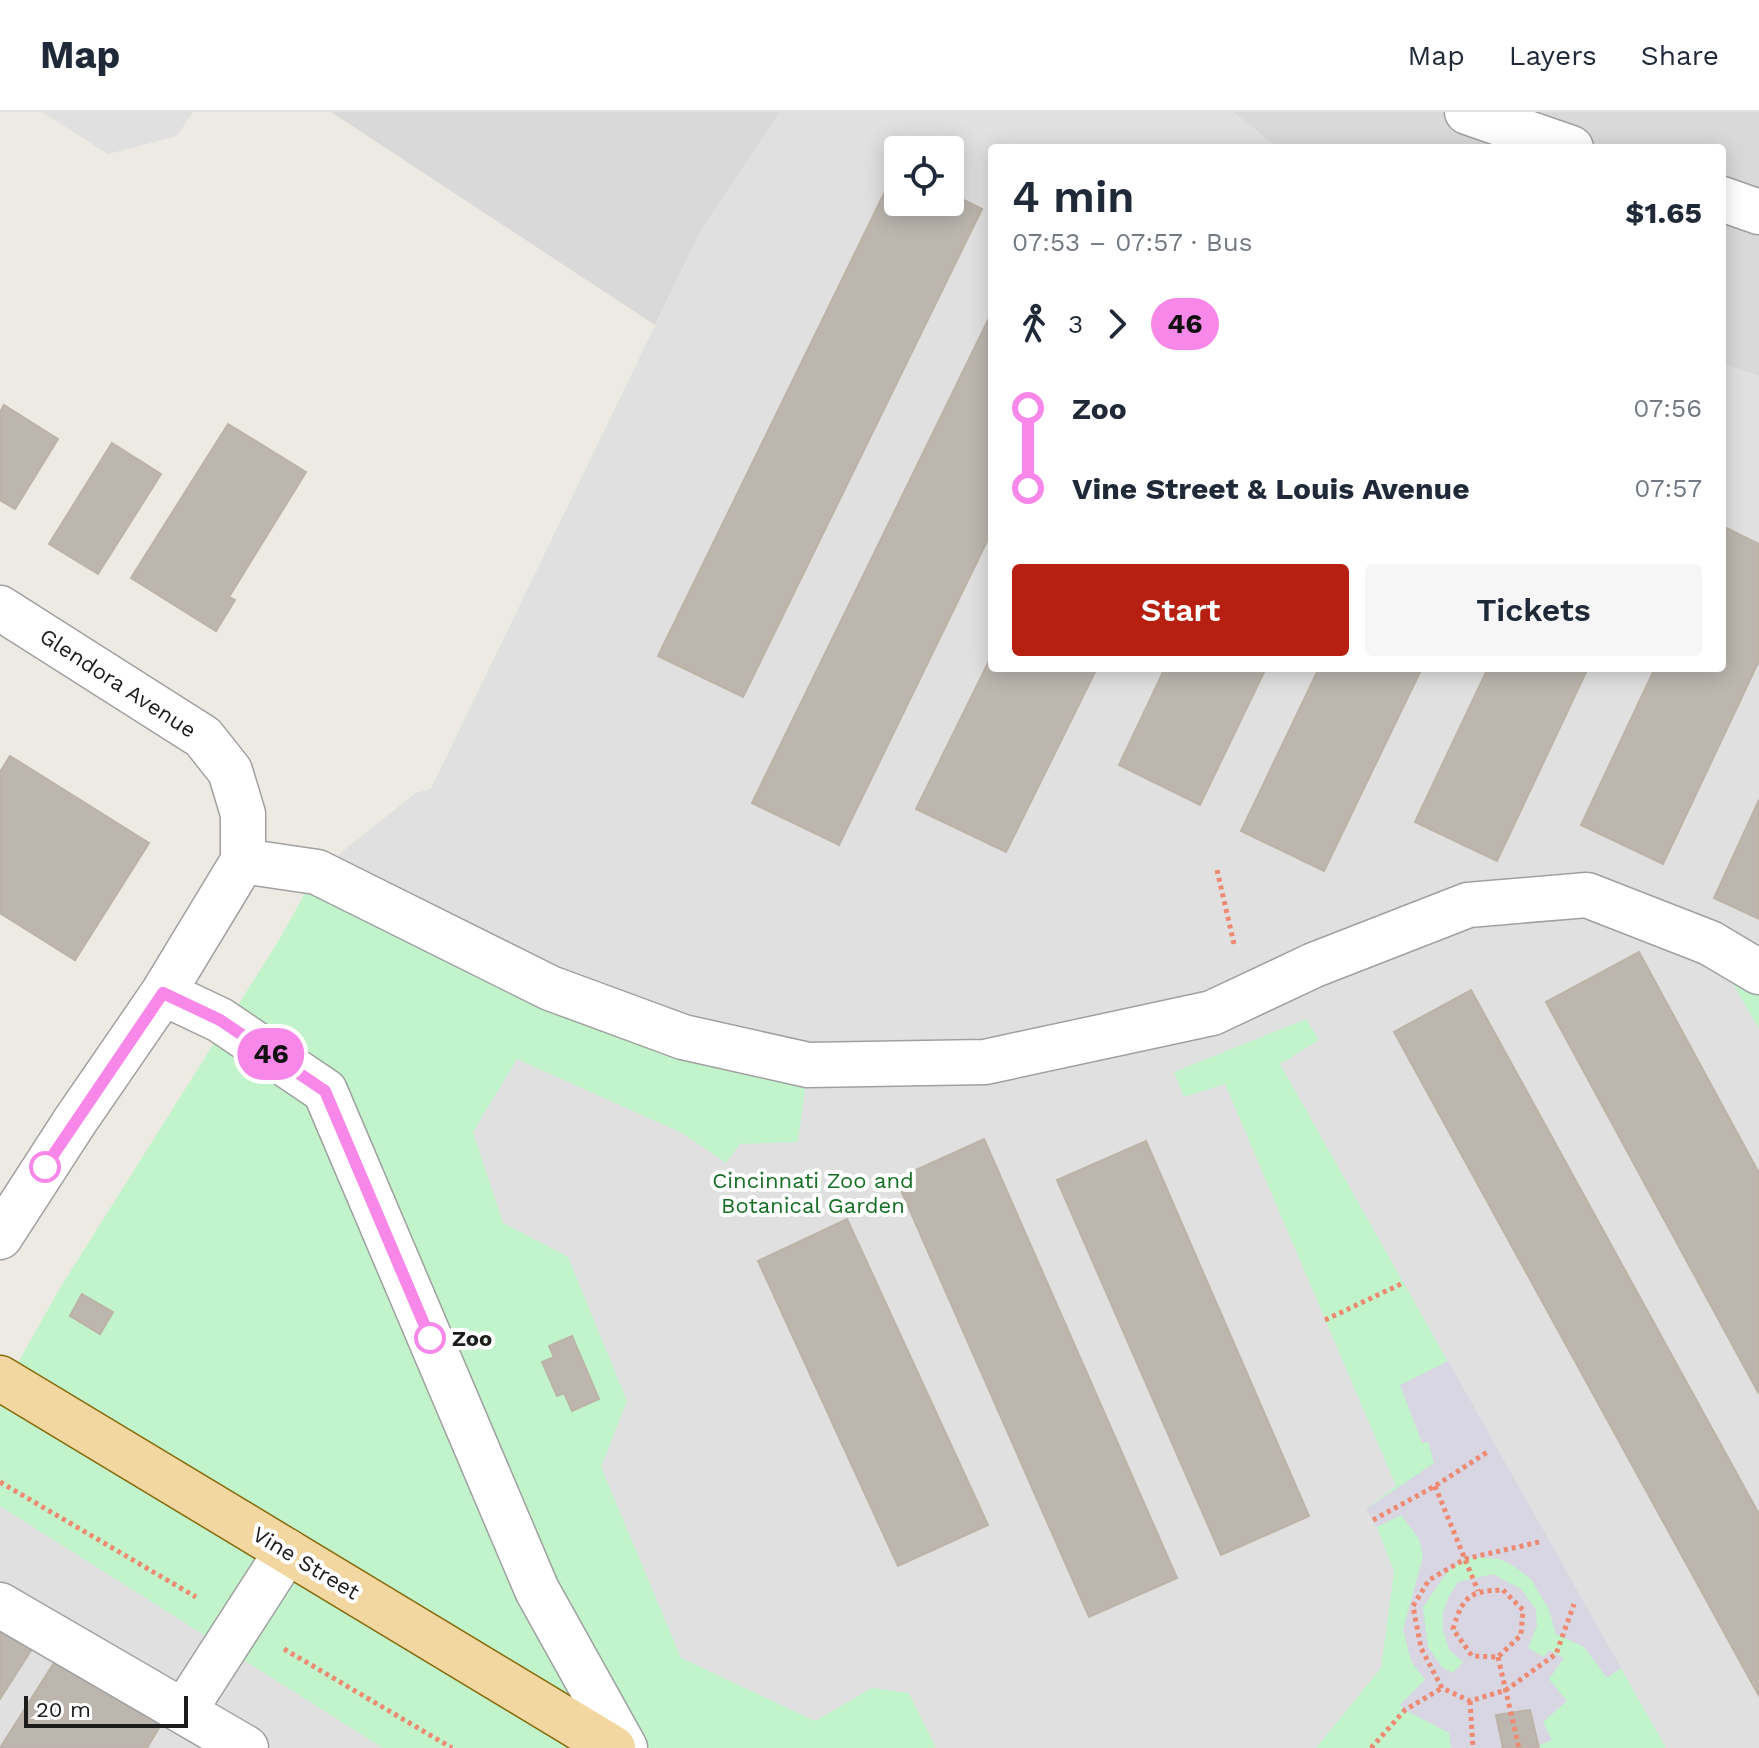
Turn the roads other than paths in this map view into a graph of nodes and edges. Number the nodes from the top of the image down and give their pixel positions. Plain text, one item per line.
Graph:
1 (1467, 112) edge
2 (1559, 144) edge
3 (1726, 200) edge
4 (1759, 212) edge
5 (0, 608) edge
6 (243, 861) junction
7 (1759, 972) edge
8 (163, 993) junction
9 (0, 1237) edge
10 (0, 1378) edge
11 (287, 1551) junction
12 (0, 1605) edge
13 (184, 1711) junction
14 (246, 1748) edge
15 (613, 1748) edge
16 (625, 1748) edge

1 - 2 street
3 - 4 street
5 - 6 street, Glendora Avenue
6 - 7 street
6 - 8 street
8 - 9 street
8 - 16 street
10 - 11 main road, Vine Street
11 - 13 street
11 - 15 main road, Vine Street
12 - 13 street
13 - 14 street

